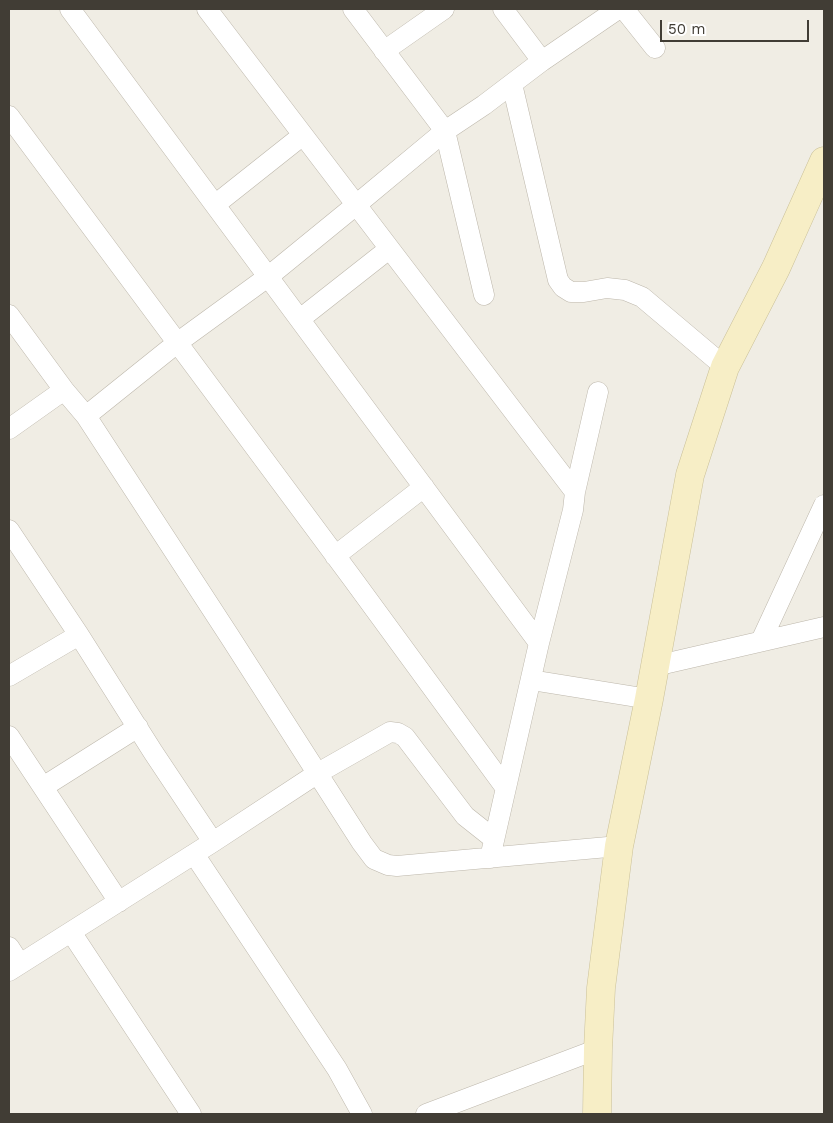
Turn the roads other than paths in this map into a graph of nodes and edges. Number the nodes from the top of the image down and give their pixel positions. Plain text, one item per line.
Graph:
1 (70, 9) edge
2 (207, 9) edge
3 (353, 9) edge
4 (444, 9) edge
5 (503, 9) edge
6 (618, 9) edge
7 (624, 9) edge
8 (655, 48) dead end
9 (384, 50) junction
10 (542, 61) junction
11 (512, 84) junction
12 (9, 116) edge
13 (445, 132) junction
14 (303, 135) junction
15 (824, 161) edge
16 (216, 204) junction
17 (356, 205) junction
18 (389, 249) junction
19 (269, 276) junction
20 (484, 295) dead end
21 (9, 315) edge
22 (300, 319) junction
23 (177, 343) junction
24 (725, 367) junction
25 (64, 390) junction
26 (598, 392) dead end
27 (86, 416) junction
28 (9, 429) edge
29 (424, 487) junction
30 (575, 492) junction
31 (824, 505) edge
32 (819, 526) edge
33 (9, 530) edge
34 (335, 556) junction
35 (824, 627) edge
36 (78, 635) junction
37 (760, 642) junction
38 (539, 643) junction
39 (654, 666) junction
40 (9, 676) edge
41 (530, 680) junction
42 (648, 699) junction
43 (138, 727) junction
44 (9, 736) edge
45 (318, 773) junction
46 (43, 787) junction
47 (506, 787) junction
48 (213, 842) junction
49 (620, 846) junction
50 (492, 848) junction
51 (194, 854) junction
52 (119, 902) junction
53 (71, 932) junction
54 (9, 947) edge
55 (14, 968) edge
56 (598, 1049) junction
57 (191, 1114) edge
58 (362, 1114) edge
59 (426, 1114) edge
60 (597, 1114) edge

1 - 16 street
2 - 14 street
3 - 9 street
4 - 9 street
5 - 10 street
6 - 10 street
7 - 8 street
9 - 13 street
10 - 11 street
11 - 13 street
11 - 24 street
12 - 23 street
13 - 17 street
13 - 20 street
14 - 16 street
14 - 17 street
15 - 24 main road
16 - 19 street
17 - 18 street
17 - 19 street
18 - 22 street
18 - 30 street
19 - 22 street
19 - 23 street
21 - 25 street
22 - 29 street
23 - 27 street
23 - 34 street
24 - 39 main road
25 - 27 street
25 - 28 street
26 - 30 street
27 - 45 street
29 - 34 street
29 - 38 street
30 - 38 street
31 - 32 street
32 - 37 street
33 - 36 street
34 - 47 street
35 - 37 street
36 - 40 street
36 - 43 street
37 - 39 street
38 - 41 street
39 - 42 main road
41 - 42 street
41 - 47 street
42 - 49 main road
43 - 46 street
43 - 48 street
44 - 46 street
45 - 48 street
45 - 50 street
45 - 50 street
46 - 52 street
47 - 50 street
48 - 51 street
49 - 50 street
49 - 56 main road
51 - 52 street
51 - 58 street
52 - 53 street
53 - 55 street
53 - 57 street
54 - 55 street
56 - 59 street
56 - 60 main road

